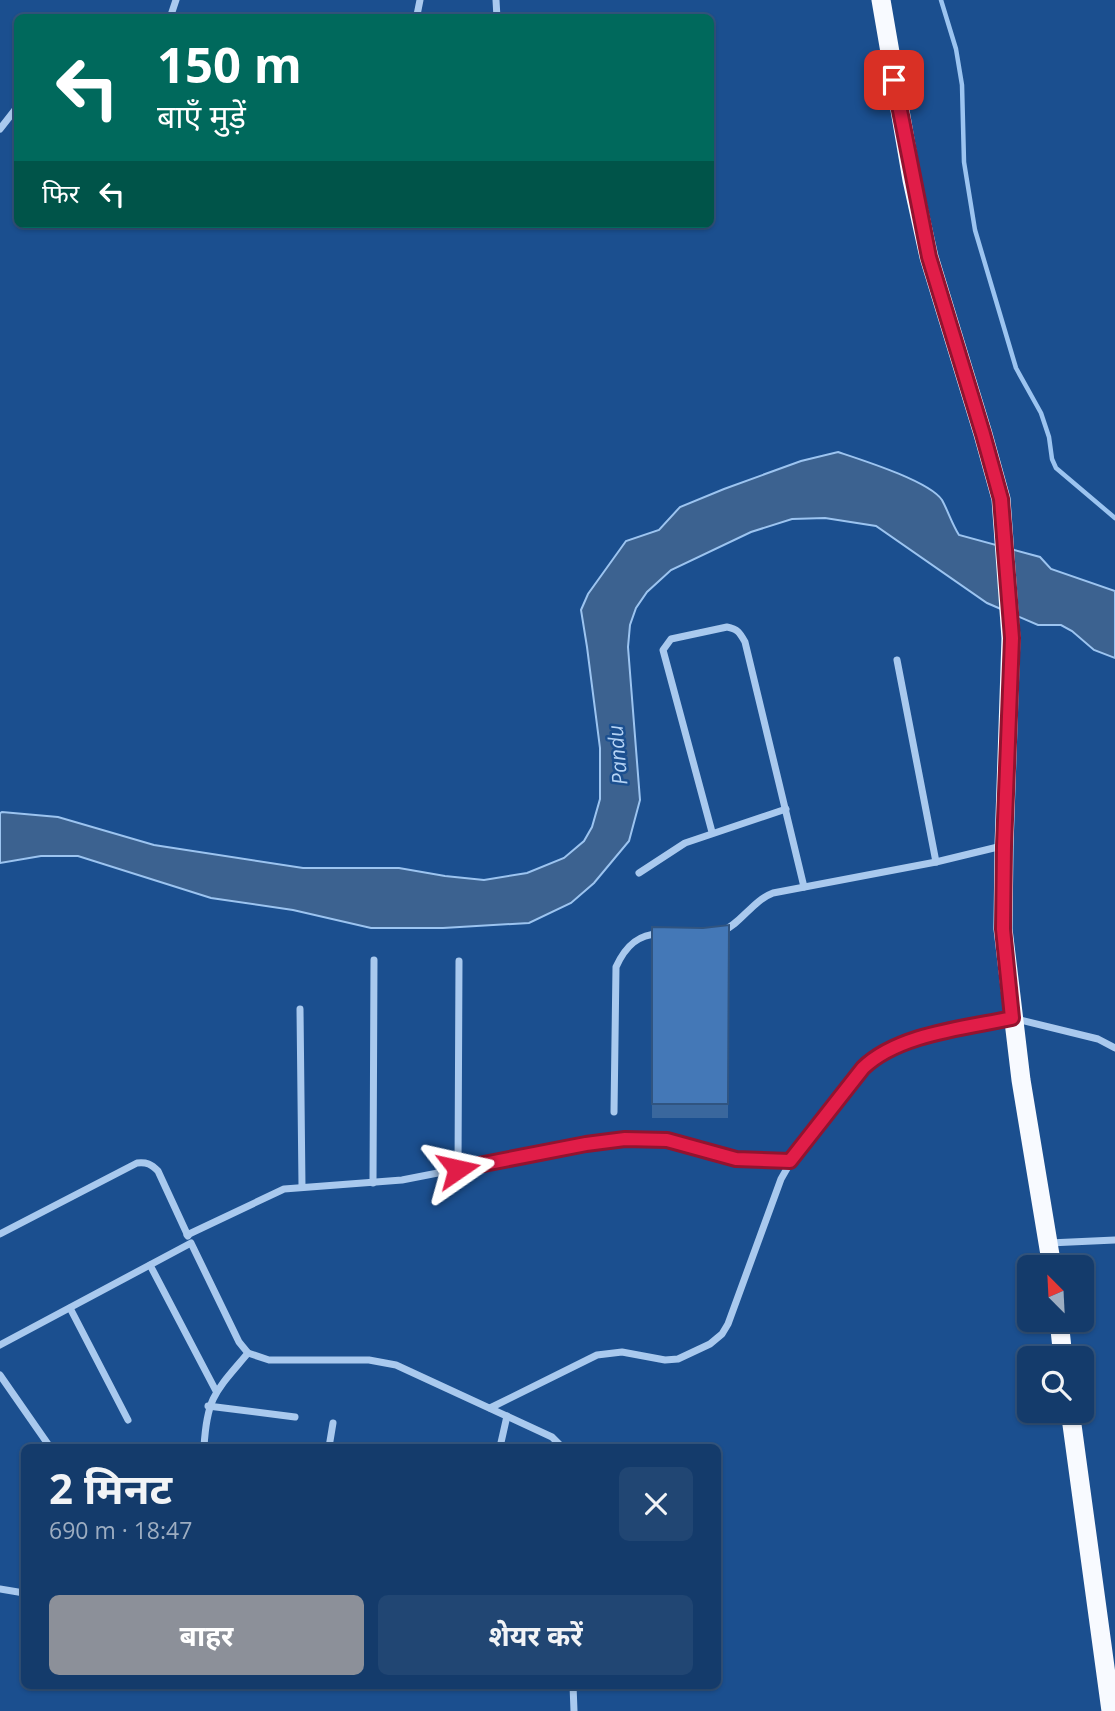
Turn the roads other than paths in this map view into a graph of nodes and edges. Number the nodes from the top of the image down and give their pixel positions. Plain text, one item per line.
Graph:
1 (881, 0) edge
2 (14, 111) edge
3 (0, 129) edge
4 (897, 660) dead end
5 (786, 809) junction
6 (712, 832) junction
7 (1004, 846) junction
8 (936, 862) junction
9 (639, 873) dead end
10 (804, 887) junction
11 (666, 934) edge
12 (711, 935) edge
13 (374, 960) dead end
14 (459, 961) dead end
15 (300, 1009) dead end
16 (1012, 1018) junction
17 (1115, 1048) edge
18 (614, 1112) dead end
19 (790, 1161) junction
20 (458, 1169) junction
21 (373, 1183) junction
22 (302, 1186) junction
23 (0, 1234) edge
24 (187, 1234) junction
25 (1115, 1240) edge
26 (191, 1243) junction
27 (1048, 1243) junction
28 (1050, 1255) edge
29 (150, 1265) junction
30 (69, 1308) junction
31 (0, 1345) edge
32 (248, 1353) junction
33 (0, 1376) edge
34 (216, 1391) junction
35 (208, 1406) junction
36 (491, 1408) junction
37 (507, 1416) junction
38 (295, 1417) dead end
39 (128, 1420) dead end
40 (333, 1423) dead end
41 (1072, 1423) edge
42 (48, 1444) edge
43 (204, 1444) edge
44 (330, 1444) edge
45 (501, 1444) edge
46 (559, 1444) edge
47 (0, 1589) edge
48 (21, 1592) edge
49 (573, 1689) edge
50 (574, 1711) edge
51 (1111, 1711) edge

1 - 7 highway
2 - 3 street
4 - 8 street
5 - 6 street
5 - 6 street
5 - 10 street
6 - 9 street
7 - 8 street
7 - 16 highway
8 - 10 street
10 - 12 street
11 - 18 street
13 - 21 street
14 - 20 street
15 - 22 street
16 - 17 street
16 - 19 street
16 - 27 highway
19 - 20 street
19 - 36 street
20 - 21 street
21 - 22 street
22 - 24 street
23 - 24 street
24 - 26 street
25 - 27 street
26 - 29 street
26 - 32 street
27 - 28 highway
29 - 30 street
29 - 34 street
30 - 31 street
30 - 39 street
32 - 34 street
32 - 36 street
33 - 42 street
34 - 35 street
35 - 38 street
35 - 43 street
36 - 37 street
37 - 45 street
37 - 46 street
40 - 44 street
41 - 51 highway
47 - 48 street
49 - 50 street

